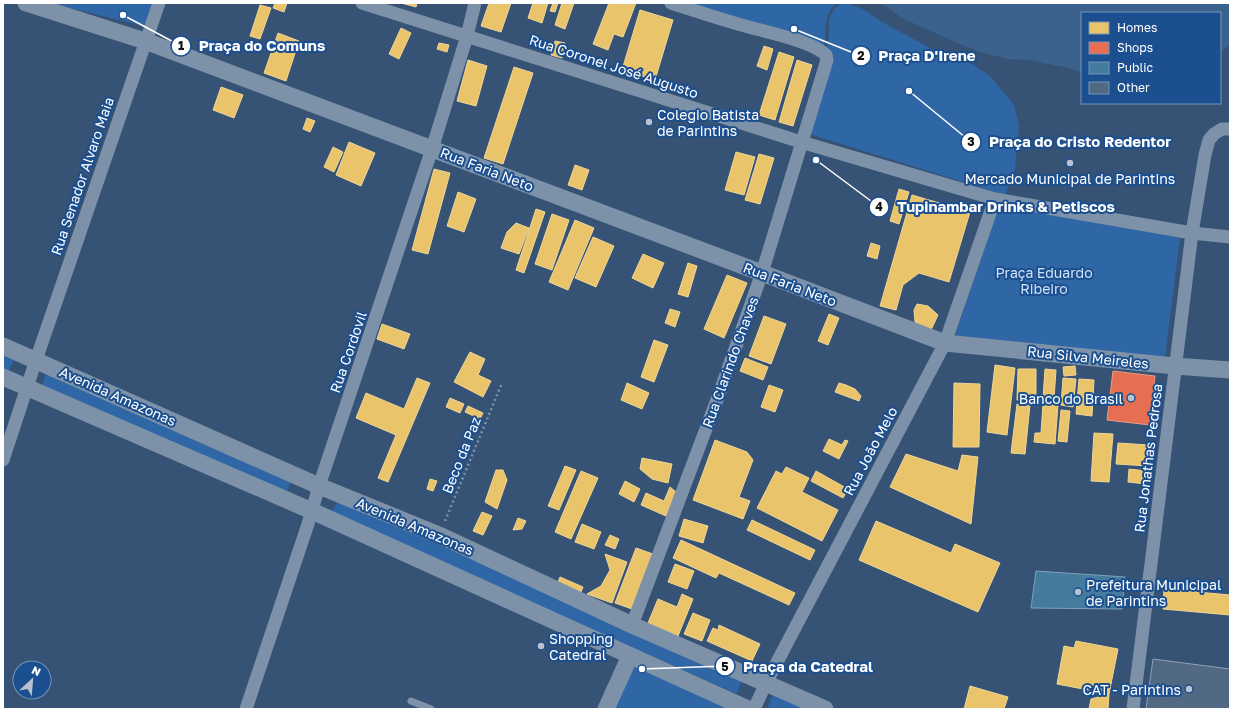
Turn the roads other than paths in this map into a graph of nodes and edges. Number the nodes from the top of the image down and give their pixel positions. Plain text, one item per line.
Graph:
1 (26, 3) edge
2 (158, 3) edge
3 (362, 3) edge
4 (475, 3) edge
5 (671, 3) edge
6 (467, 36) junction
7 (145, 41) junction
8 (1230, 128) edge
9 (801, 142) junction
10 (432, 149) junction
11 (995, 199) junction
12 (1192, 233) junction
13 (1230, 237) edge
14 (762, 273) junction
15 (945, 343) junction
16 (3, 346) edge
17 (36, 360) junction
18 (1175, 366) junction
19 (1230, 370) edge
20 (3, 377) edge
21 (27, 387) junction
22 (3, 460) edge
23 (319, 486) junction
24 (312, 511) junction
25 (632, 625) junction
26 (630, 656) junction
27 (766, 683) junction
28 (411, 701) dead end
29 (246, 709) edge
30 (431, 709) edge
31 (606, 709) edge
32 (748, 709) edge
33 (754, 709) edge
34 (825, 709) edge
35 (1133, 709) edge

1 - 7 street, Rua Faria Neto
2 - 7 street, Rua Senador Alvaro Maia
3 - 6 street, Rua Coronel José Augusto
4 - 6 street, Rua Cordovil
5 - 9 street, Rua Clarindo Chaves
6 - 9 street, Rua Coronel José Augusto
6 - 10 street, Rua Cordovil
7 - 10 street, Rua Faria Neto
7 - 17 street, Rua Senador Alvaro Maia
8 - 12 street, Rua Jonathas Pedrosa
9 - 11 street, Rua Coronel José Augusto
9 - 14 street, Rua Clarindo Chaves
10 - 14 street, Rua Faria Neto
10 - 23 street, Rua Cordovil
11 - 12 street, Rua Coronel José Augusto
11 - 15 street, Rua João Melo
12 - 13 street, Rua Coronel José Augusto
12 - 18 street, Rua Jonathas Pedrosa
14 - 15 street, Rua Faria Neto
14 - 25 street, Rua Clarindo Chaves
15 - 18 street, Rua Silva Meireles
15 - 27 street, Rua João Melo
16 - 17 street, Avenida Amazonas
17 - 21 street, Rua Senador Alvaro Maia
17 - 23 street, Avenida Amazonas
18 - 19 street, Rua Silva Meireles
18 - 35 street, Rua Jonathas Pedrosa
20 - 21 street, Avenida Amazonas
21 - 22 street, Rua Senador Alvaro Maia
21 - 24 street, Avenida Amazonas
23 - 24 street, Rua Cordovil
23 - 25 street, Avenida Amazonas
24 - 26 street, Avenida Amazonas
24 - 29 street, Rua Cordovil
25 - 27 street, Avenida Amazonas
26 - 31 street
26 - 32 street, Avenida Amazonas
27 - 33 street, Rua João Melo
27 - 34 street, Avenida Amazonas
28 - 30 lane

